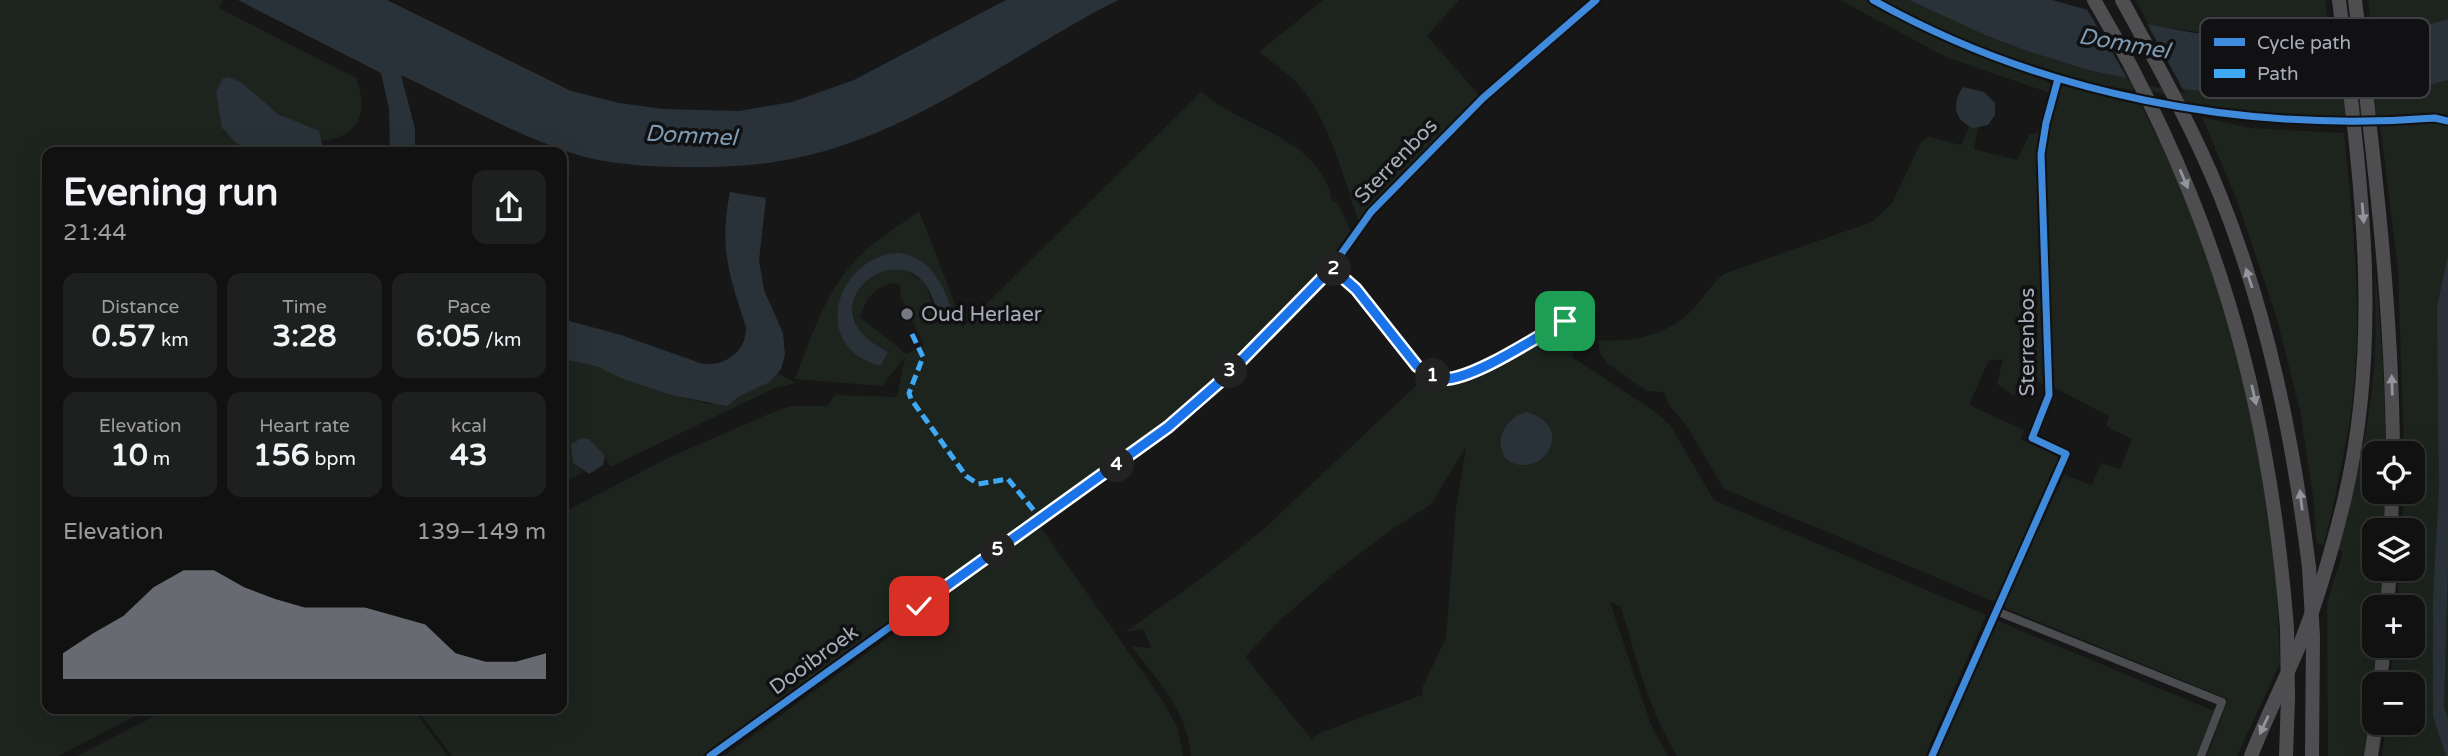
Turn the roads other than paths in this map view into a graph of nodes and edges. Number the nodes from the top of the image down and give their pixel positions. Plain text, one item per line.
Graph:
1 (1596, 0) edge
2 (1873, 0) edge
3 (2094, 0) edge
4 (2122, 0) edge
5 (2337, 0) edge
6 (2355, 0) edge
7 (2341, 18) edge
8 (2357, 18) edge
9 (2059, 79) junction
10 (2078, 84) dead end
11 (2350, 98) edge
12 (2367, 98) edge
13 (1332, 268) junction
14 (1581, 317) dead end
15 (2393, 441) edge
16 (1041, 519) joint
17 (1996, 611) junction
18 (2374, 735) edge
19 (710, 756) edge
20 (1932, 756) edge
21 (2201, 756) edge
22 (2251, 756) edge
23 (2286, 756) edge
24 (2312, 756) edge
25 (2371, 756) edge

1 - 13 street, Sterrenbos
2 - 9 street
3 -> 23 highway, bridge
24 -> 4 highway, bridge
5 -> 7 highway
8 -> 6 highway
9 - 10 street
9 - 17 street, Sterrenbos
11 -> 22 highway
15 -> 12 highway
13 - 14 street
13 - 16 street, Sterrenbos
16 - 19 street, Dooibroek
17 - 20 street, Sterrenbos
17 - 21 street
18 - 25 highway

